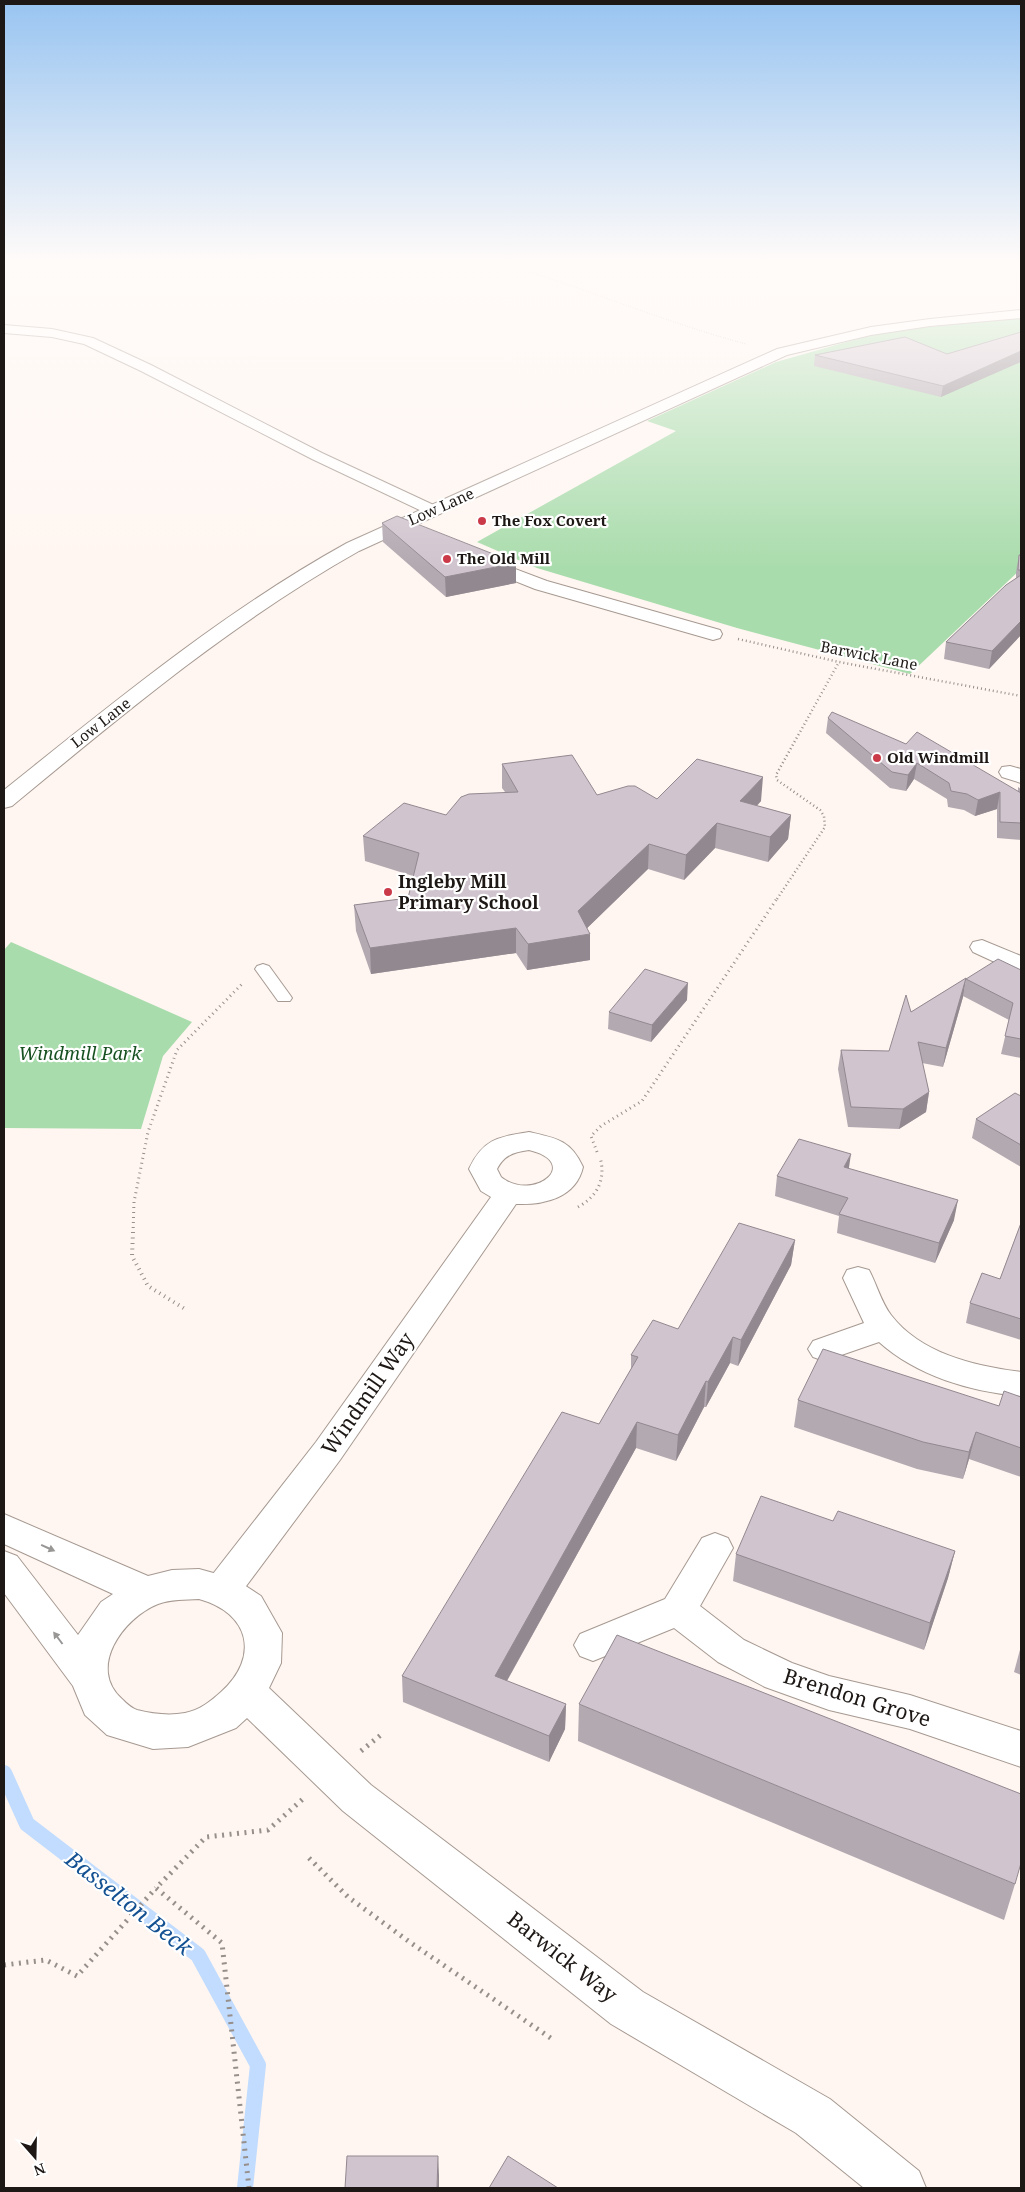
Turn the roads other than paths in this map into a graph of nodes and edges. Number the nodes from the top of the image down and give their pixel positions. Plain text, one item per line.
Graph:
1 (132, 363) edge
2 (754, 363) edge
3 (434, 511) junction
4 (397, 527) junction
5 (417, 535) edge
6 (461, 553) edge
7 (713, 634) road end
8 (4, 801) edge
9 (982, 947) dead end
10 (1021, 965) edge
11 (263, 969) road end
12 (284, 998) dead end
13 (508, 1194) dead end
14 (858, 1278) dead end
15 (884, 1328) junction
16 (824, 1348) edge
17 (1021, 1384) edge
18 (4, 1528) edge
19 (715, 1548) dead end
20 (4, 1566) edge
21 (222, 1590) junction
22 (146, 1592) junction
23 (678, 1610) junction
24 (593, 1645) dead end
25 (88, 1677) junction
26 (247, 1693) junction
27 (1021, 1749) edge
28 (902, 2188) edge

1 - 3 street
2 - 3 street, Low Lane
3 - 4 street, Low Lane
4 - 5 street
4 - 8 street, Low Lane
6 - 7 street
9 - 10 street
11 - 12 lane
13 - 21 street, Windmill Way
14 - 15 street
15 - 16 street
15 - 17 street
18 -> 22 street
19 - 23 street
25 -> 20 street
21 - 22 street
21 - 26 street
22 - 25 street
23 - 24 street
23 - 27 street, Brendon Grove
25 - 26 street
26 - 28 street, Barwick Way

